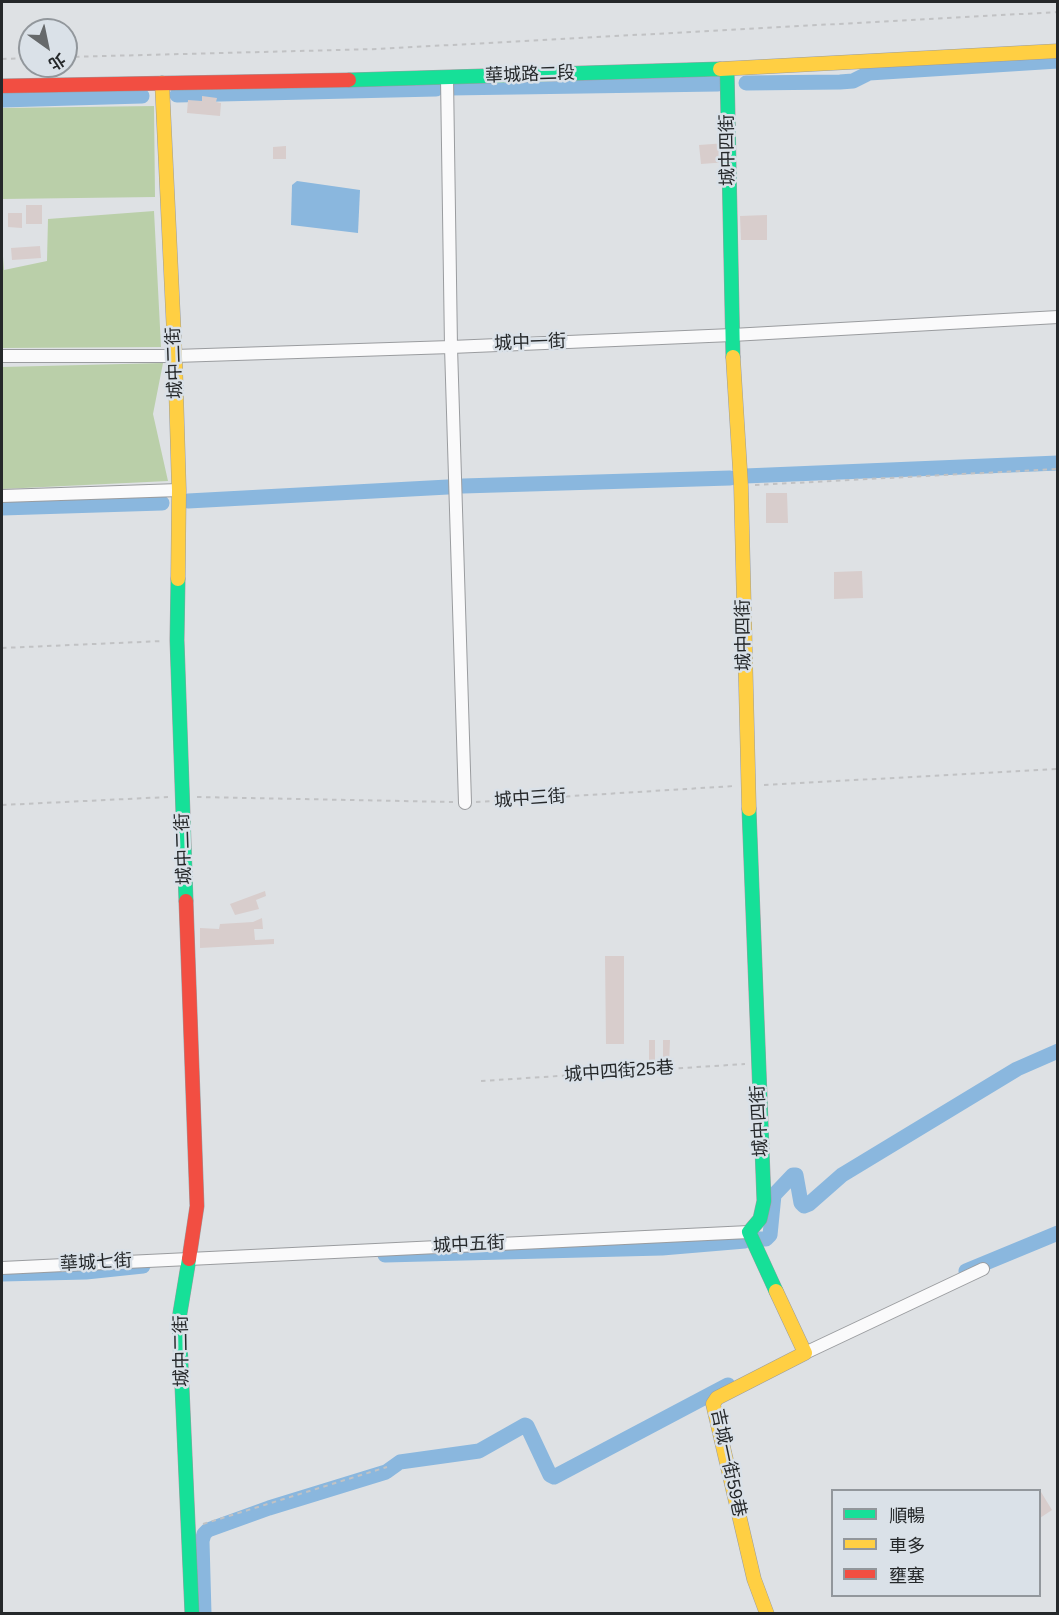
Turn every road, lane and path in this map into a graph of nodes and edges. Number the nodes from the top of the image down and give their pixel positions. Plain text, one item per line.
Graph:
1 (1058, 12) edge
2 (1058, 51) edge
3 (78, 57) edge
4 (18, 58) edge
5 (2, 59) edge
6 (727, 69) junction
7 (447, 78) junction
8 (162, 83) junction
9 (2, 86) edge
10 (1058, 317) edge
11 (732, 335) junction
12 (451, 347) junction
13 (2, 356) edge
14 (176, 356) junction
15 (1058, 469) edge
16 (741, 486) junction
17 (179, 490) junction
18 (2, 496) edge
19 (177, 640) junction
20 (2, 648) edge
21 (1058, 769) edge
22 (748, 785) junction
23 (183, 797) junction
24 (465, 803) junction
25 (2, 805) edge
26 (758, 1063) junction
27 (481, 1081) dead end
28 (749, 1232) junction
29 (190, 1258) junction
30 (2, 1268) edge
31 (983, 1269) dead end
32 (805, 1353) junction
33 (387, 1467) dead end
34 (189, 1528) junction
35 (192, 1614) edge
36 (767, 1614) edge

1 - 3 path
2 - 6 street, 華城路二段
4 - 5 path
6 - 7 street, 華城路二段
6 - 11 street, 城中四街
7 - 8 street, 華城路二段
7 - 12 street
8 - 9 street, 華城路二段
8 - 14 street, 城中二街
10 - 11 street, 城中一街
11 - 12 street, 城中一街
11 - 16 street, 城中四街
12 - 14 street, 城中一街
12 - 24 street
13 - 14 street, 城中一街
14 - 17 street, 城中二街
15 - 16 path
16 - 22 street, 城中四街
17 - 18 street
17 - 19 street, 城中二街
19 - 20 path
19 - 23 street, 城中二街
21 - 22 path, 城中三街
22 - 24 path, 城中三街
22 - 26 street, 城中四街
23 - 24 path, 城中三街
23 - 25 path, 城中三街
23 - 29 street, 城中二街
26 - 27 path, 城中四街25巷
26 - 28 street, 城中四街
28 - 29 street, 城中五街
28 - 32 street
29 - 30 street, 華城七街
29 - 34 street, 城中二街
31 - 32 street
32 - 36 street, 吉城一街59巷
33 - 34 path
34 - 35 street, 城中二街

